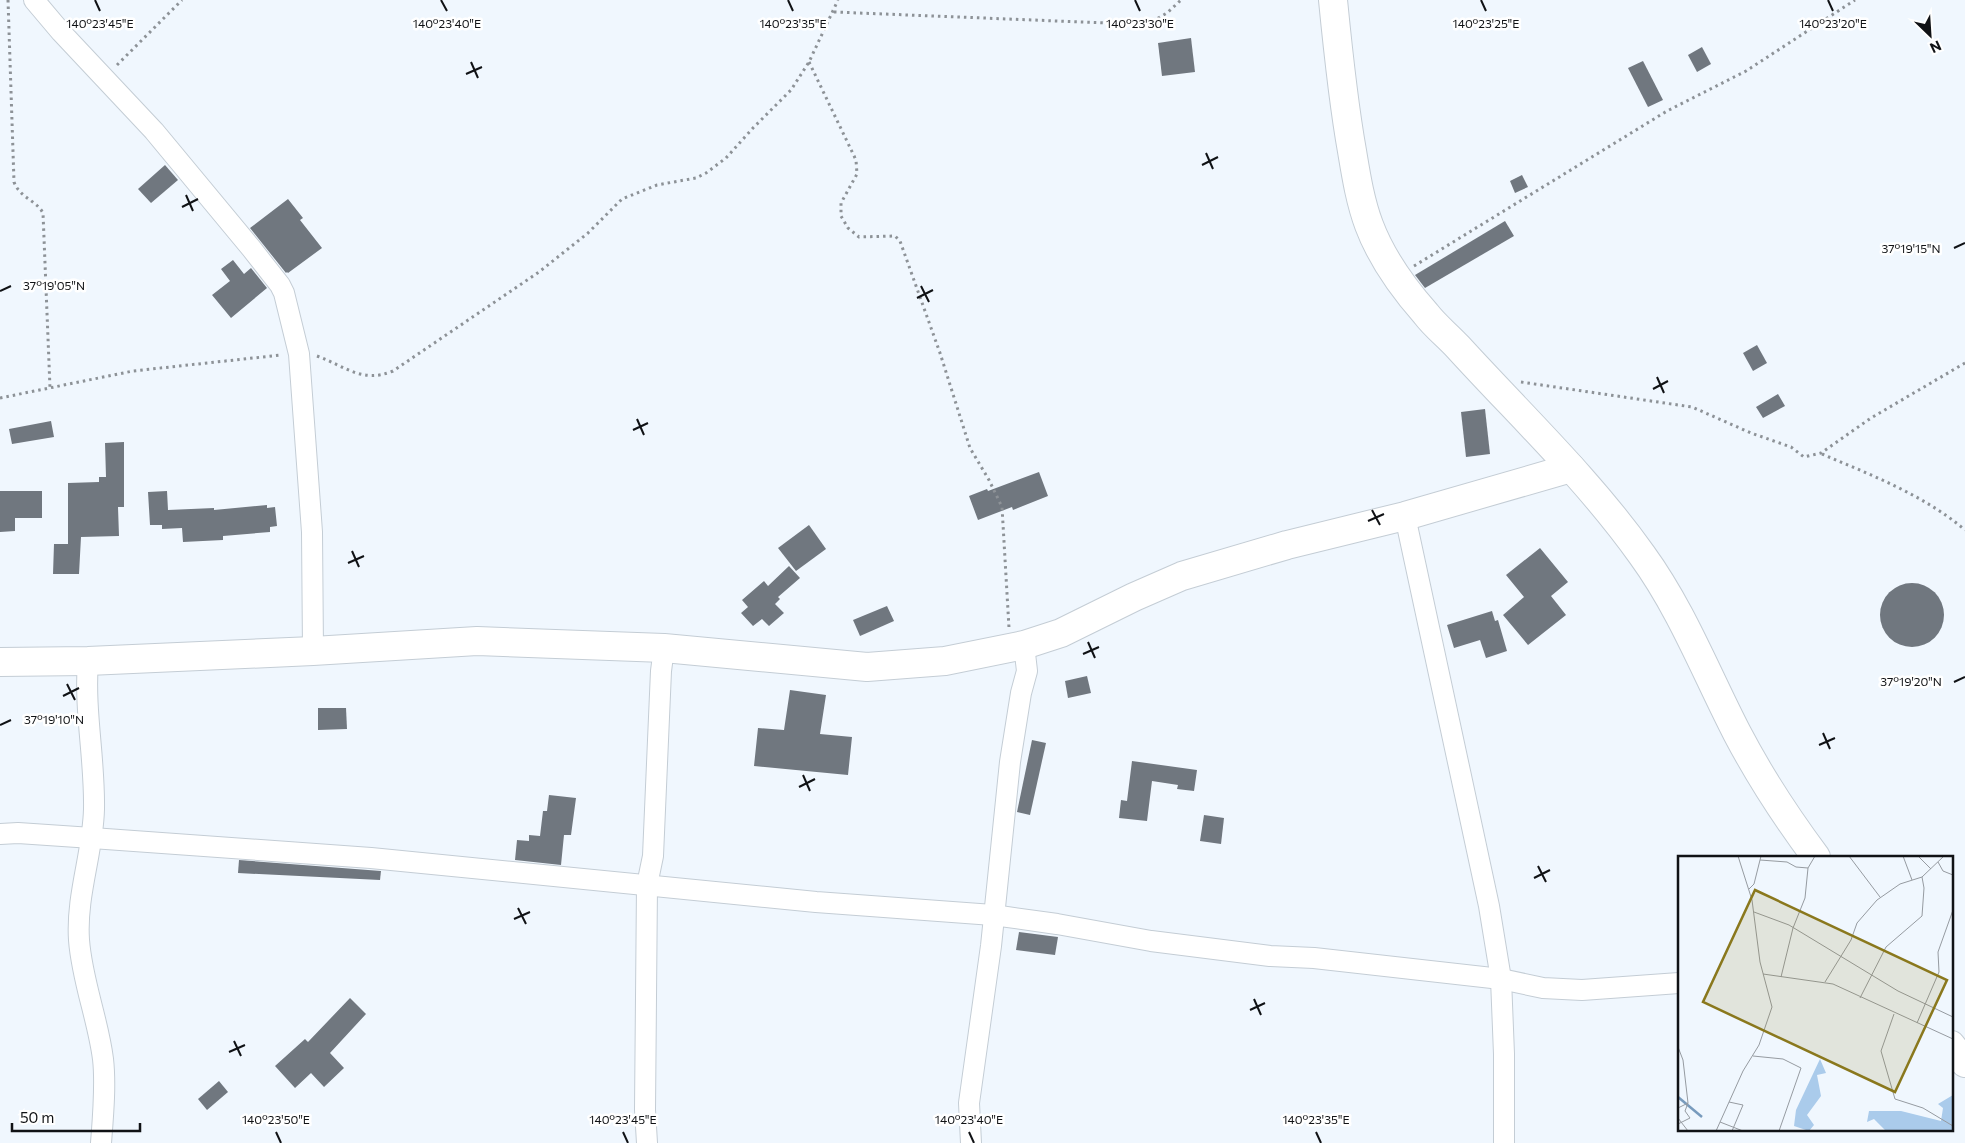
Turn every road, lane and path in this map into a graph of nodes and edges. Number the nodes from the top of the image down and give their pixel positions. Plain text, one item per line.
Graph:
1 (8, 0) edge
2 (34, 0) edge
3 (182, 0) edge
4 (838, 0) edge
5 (1181, 0) edge
6 (1333, 0) edge
7 (1855, 0) edge
8 (834, 12) junction
9 (809, 62) junction
10 (104, 78) junction
11 (1397, 276) junction
12 (299, 354) junction
13 (1965, 363) edge
14 (1490, 383) junction
15 (50, 388) junction
16 (0, 398) edge
17 (1821, 453) junction
18 (1571, 468) junction
19 (1405, 516) junction
20 (1965, 530) edge
21 (1017, 646) junction
22 (664, 648) junction
23 (313, 651) junction
24 (88, 661) junction
25 (0, 662) edge
26 (0, 834) edge
27 (92, 838) junction
28 (1815, 856) edge
29 (647, 885) junction
30 (993, 915) junction
31 (1501, 979) junction
32 (1678, 983) edge
33 (1952, 1046) edge
34 (1965, 1063) edge
35 (101, 1143) edge
36 (647, 1143) edge
37 (971, 1143) edge
38 (1504, 1143) edge

1 - 15 path
2 - 10 street
3 - 10 path
4 - 8 path
5 - 8 path
6 - 11 street
7 - 11 path
8 - 9 path
9 - 12 path
9 - 21 path
10 - 12 street
11 - 14 street
12 - 15 path
12 - 23 street
13 - 17 path
14 - 17 path
14 - 18 street
15 - 16 path
17 - 20 path
18 - 19 street
18 - 28 street
19 - 21 street
19 - 31 street
21 - 22 street
21 - 30 street
22 - 23 street
22 - 29 street
23 - 24 street
24 - 25 street
24 - 27 street
26 - 27 street
27 - 29 street
27 - 35 street
29 - 30 street
29 - 36 street
30 - 31 street
30 - 37 street
31 - 32 street
31 - 38 street
33 - 34 street

